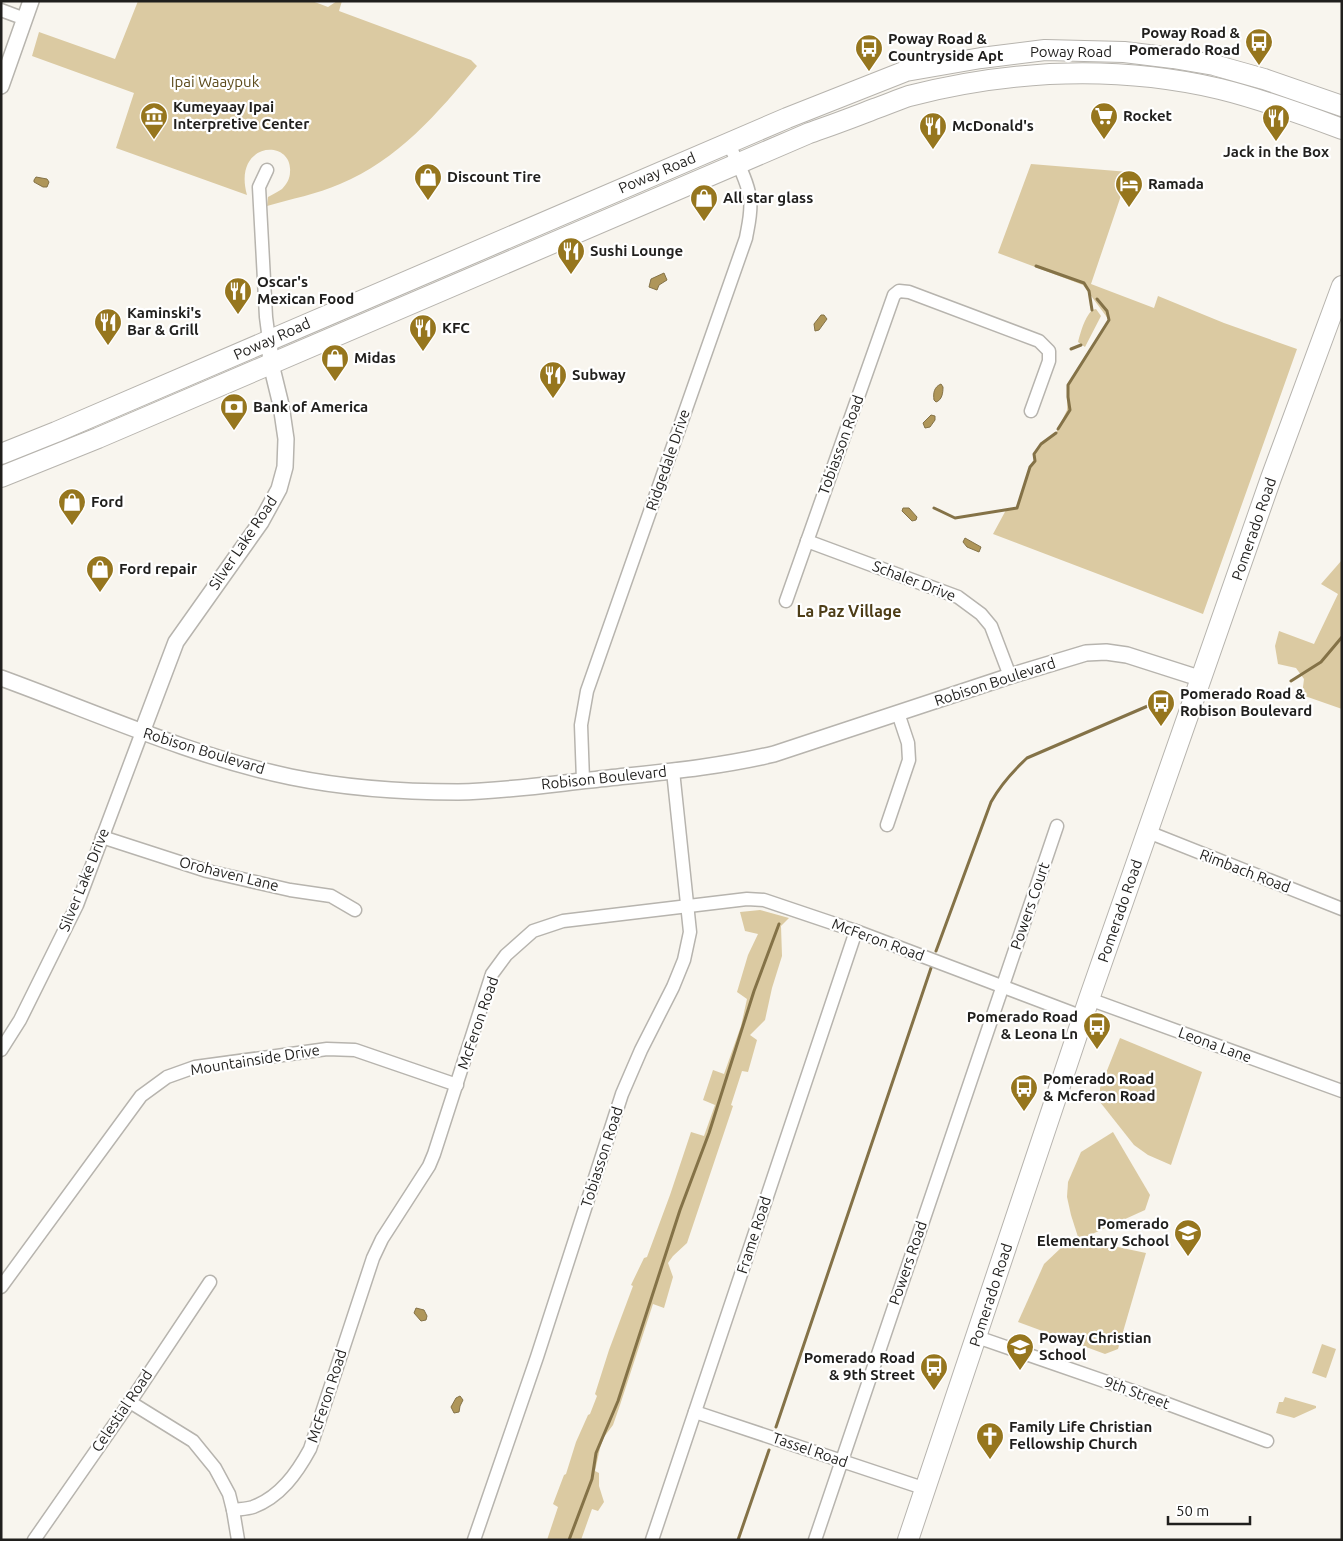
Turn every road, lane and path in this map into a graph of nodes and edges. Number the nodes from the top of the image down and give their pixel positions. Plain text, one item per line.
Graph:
1 (31, 1) edge
2 (1, 10) edge
3 (25, 19) junction
4 (1070, 50) junction
5 (1150, 54) junction
6 (1084, 73) junction
7 (900, 74) junction
8 (1001, 79) junction
9 (1, 86) edge
10 (908, 97) junction
11 (1342, 106) edge
12 (1342, 129) edge
13 (728, 142) junction
14 (737, 164) junction
15 (267, 170) dead end
16 (1342, 286) edge
17 (269, 340) junction
18 (271, 364) junction
19 (1031, 412) dead end
20 (1, 454) edge
21 (1, 477) edge
22 (807, 541) junction
23 (786, 601) dead end
24 (1010, 676) junction
25 (1, 678) edge
26 (1202, 679) junction
27 (898, 713) junction
28 (142, 732) junction
29 (673, 771) junction
30 (583, 780) junction
31 (887, 825) dead end
32 (1057, 826) dead end
33 (1148, 832) junction
34 (102, 837) junction
35 (688, 907) junction
36 (1342, 909) edge
37 (355, 910) dead end
38 (856, 930) junction
39 (1002, 985) junction
40 (1086, 1008) junction
41 (1, 1050) edge
42 (457, 1085) junction
43 (1342, 1091) edge
44 (210, 1282) dead end
45 (1, 1288) edge
46 (977, 1337) junction
47 (130, 1402) junction
48 (695, 1412) junction
49 (1267, 1441) dead end
50 (841, 1461) junction
51 (926, 1489) junction
52 (233, 1510) junction
53 (34, 1540) edge
54 (238, 1540) edge
55 (474, 1540) edge
56 (652, 1540) edge
57 (815, 1540) edge
58 (908, 1540) edge

1 - 3 street
2 - 3 street
3 - 9 street
4 - 5 main road, Poway Road
4 - 7 main road, Poway Road
4 - 8 main road
5 - 6 main road
5 - 11 main road, Poway Road
6 - 8 main road, Poway Road
6 - 12 main road, Poway Road
7 - 10 main road
7 - 13 main road, Poway Road
8 - 10 main road, Poway Road
10 - 14 main road, Poway Road
13 - 14 street, Ridgedale Drive
13 - 17 main road, Poway Road
14 - 18 main road, Poway Road
14 - 30 street, Ridgedale Drive
15 - 17 street
16 - 26 main road, Pomerado Road
17 - 18 street, Silver Lake Road
17 - 20 main road, Poway Road
18 - 21 main road, Poway Road
18 - 28 street, Silver Lake Road
19 - 22 street, Tobiasson Road
22 - 23 street, Tobiasson Road
22 - 24 street, Schaler Drive
24 - 26 street, Robison Boulevard
24 - 27 street, Robison Boulevard
25 - 28 street, Robison Boulevard
26 - 33 main road, Pomerado Road
27 - 29 street, Robison Boulevard
27 - 31 street
28 - 30 street, Robison Boulevard
28 - 34 street, Silver Lake Drive
29 - 30 street, Robison Boulevard
29 - 35 street, Tobiasson Road
32 - 39 street, Powers Court
33 - 36 street, Rimbach Road
33 - 40 main road, Pomerado Road
34 - 37 street, Orohaven Lane
34 - 41 street, Silver Lake Drive
35 - 38 street, McFeron Road
35 - 42 street, McFeron Road
35 - 55 street, Tobiasson Road
38 - 39 street, McFeron Road
38 - 48 street, Frame Road
39 - 40 street, McFeron Road
39 - 50 street, Powers Road
40 - 43 street, Leona Lane
40 - 46 main road, Pomerado Road
42 - 45 street, Mountainside Drive
42 - 52 street, McFeron Road
44 - 47 street, Celestial Road
46 - 49 street, 9th Street
46 - 51 main road, Pomerado Road
47 - 52 street
47 - 53 street, Celestial Road
48 - 50 street, Tassel Road
48 - 56 street, Frame Road
50 - 51 street, Tassel Road
50 - 57 street, Powers Road
51 - 58 main road, Pomerado Road
52 - 54 street

